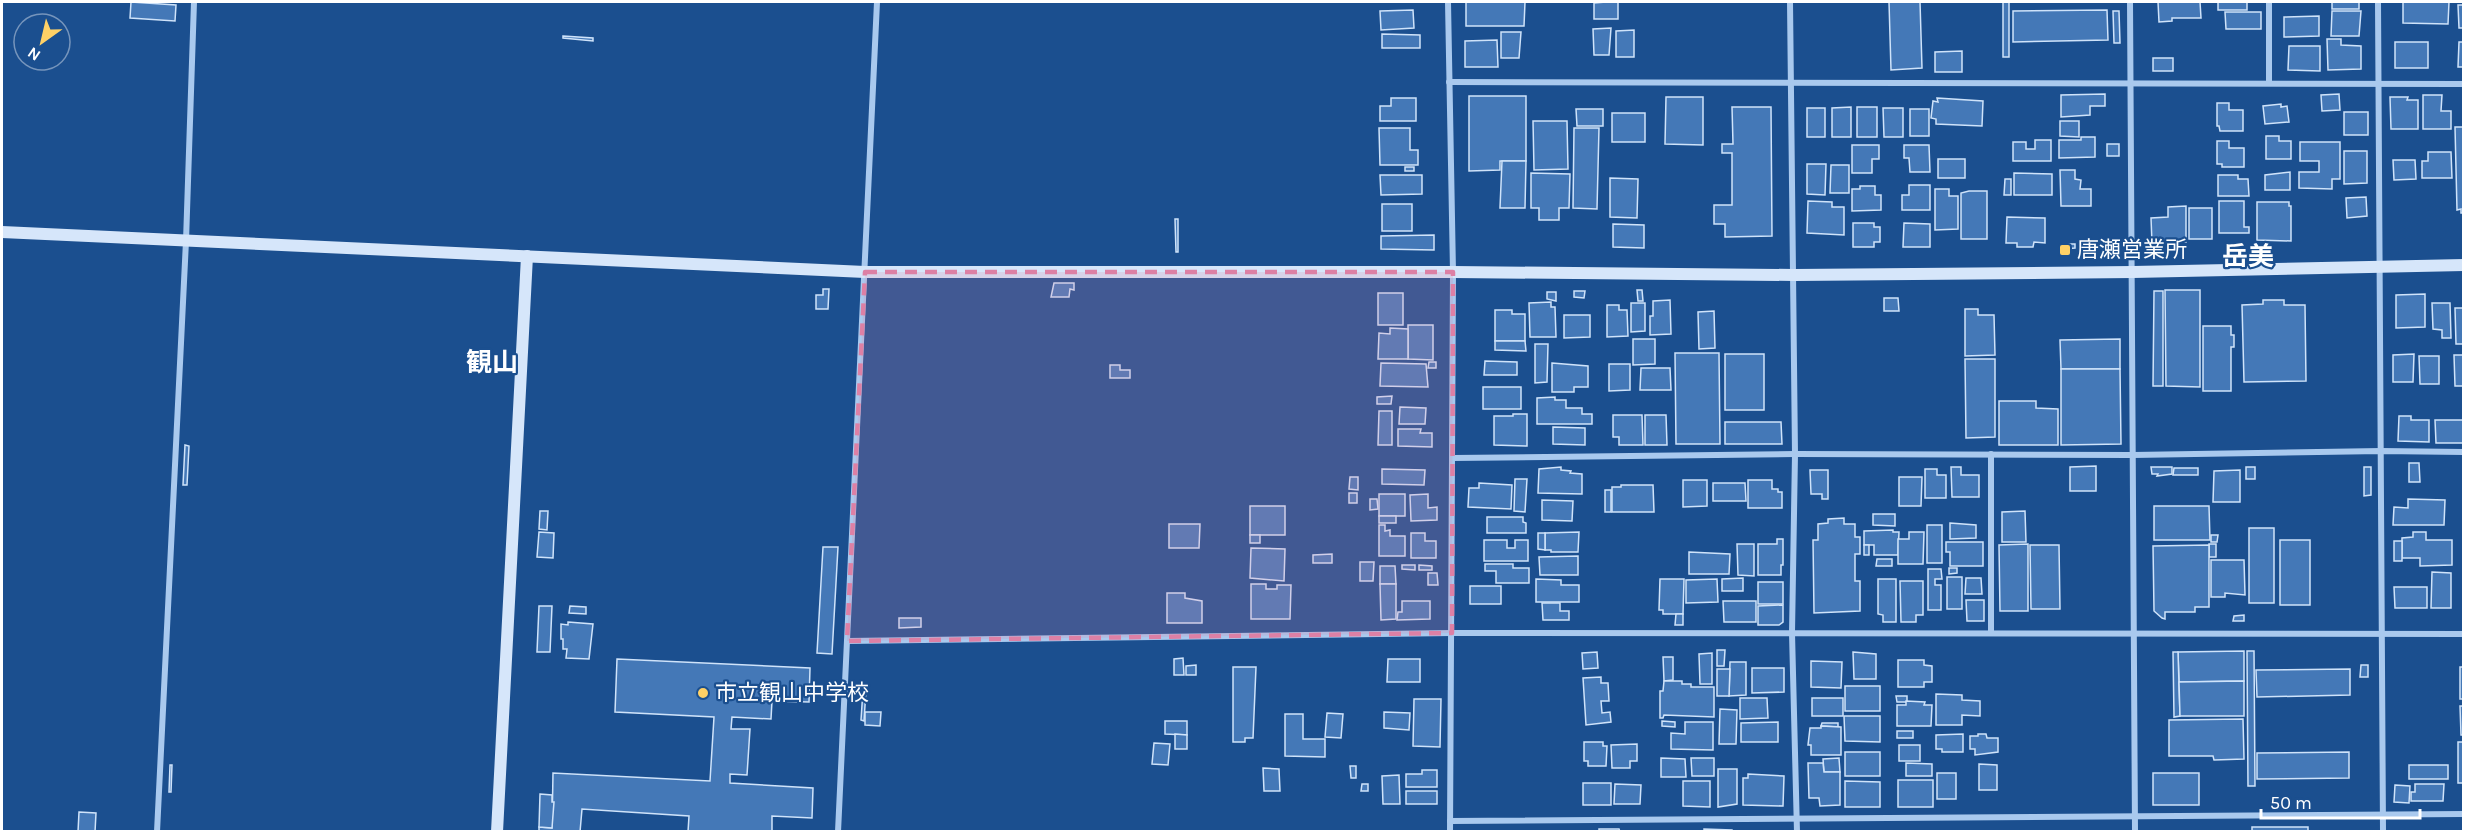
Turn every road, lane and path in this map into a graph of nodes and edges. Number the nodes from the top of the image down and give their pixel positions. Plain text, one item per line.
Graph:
1 (194, 2) edge
2 (877, 2) edge
3 (1448, 2) edge
4 (1790, 2) edge
5 (2130, 2) edge
6 (2269, 2) edge
7 (2378, 2) edge
8 (1449, 82) junction
9 (1790, 82) junction
10 (2130, 83) junction
11 (2269, 83) junction
12 (2378, 84) junction
13 (2463, 84) edge
14 (2, 232) edge
15 (186, 241) junction
16 (527, 256) junction
17 (2463, 265) edge
18 (2379, 267) junction
19 (865, 272) junction
20 (1453, 272) junction
21 (2133, 272) junction
22 (1794, 275) junction
23 (2380, 451) junction
24 (2463, 452) edge
25 (1796, 454) junction
26 (1991, 454) junction
27 (2133, 455) junction
28 (1453, 458) junction
29 (1452, 633) junction
30 (1792, 633) junction
31 (1991, 633) junction
32 (2134, 633) junction
33 (2382, 634) junction
34 (2463, 634) edge
35 (847, 641) junction
36 (2463, 814) edge
37 (2383, 815) junction
38 (2135, 818) junction
39 (1797, 819) junction
40 (1450, 821) junction
41 (157, 831) edge
42 (497, 831) edge
43 (838, 831) edge
44 (1450, 831) edge
45 (1797, 831) edge
46 (2135, 831) edge
47 (2383, 831) edge

1 - 15 street
2 - 19 street
3 - 8 street
4 - 9 street
5 - 10 street
6 - 11 street
7 - 12 street
8 - 9 street
8 - 20 street
9 - 10 street
9 - 22 street
10 - 11 street
10 - 21 street
11 - 12 street
12 - 13 street
12 - 18 street
14 - 15 street
15 - 16 street
15 - 41 street
16 - 19 street
16 - 42 street
17 - 18 street
18 - 21 street
18 - 23 street
19 - 20 street
19 - 35 street
20 - 22 street
20 - 28 street
21 - 22 street
21 - 27 street
22 - 25 street
23 - 24 street
23 - 27 street
23 - 33 street
25 - 26 street
25 - 28 street
25 - 30 street
26 - 27 street
26 - 31 street
27 - 32 street
28 - 29 street
29 - 30 street
29 - 35 street
29 - 40 street
30 - 31 street
30 - 39 street
31 - 32 street
32 - 33 street
32 - 38 street
33 - 34 street
33 - 37 street
35 - 43 street
36 - 37 street
37 - 38 street
37 - 47 street
38 - 39 street
38 - 46 street
39 - 40 street
39 - 45 street
40 - 44 street

